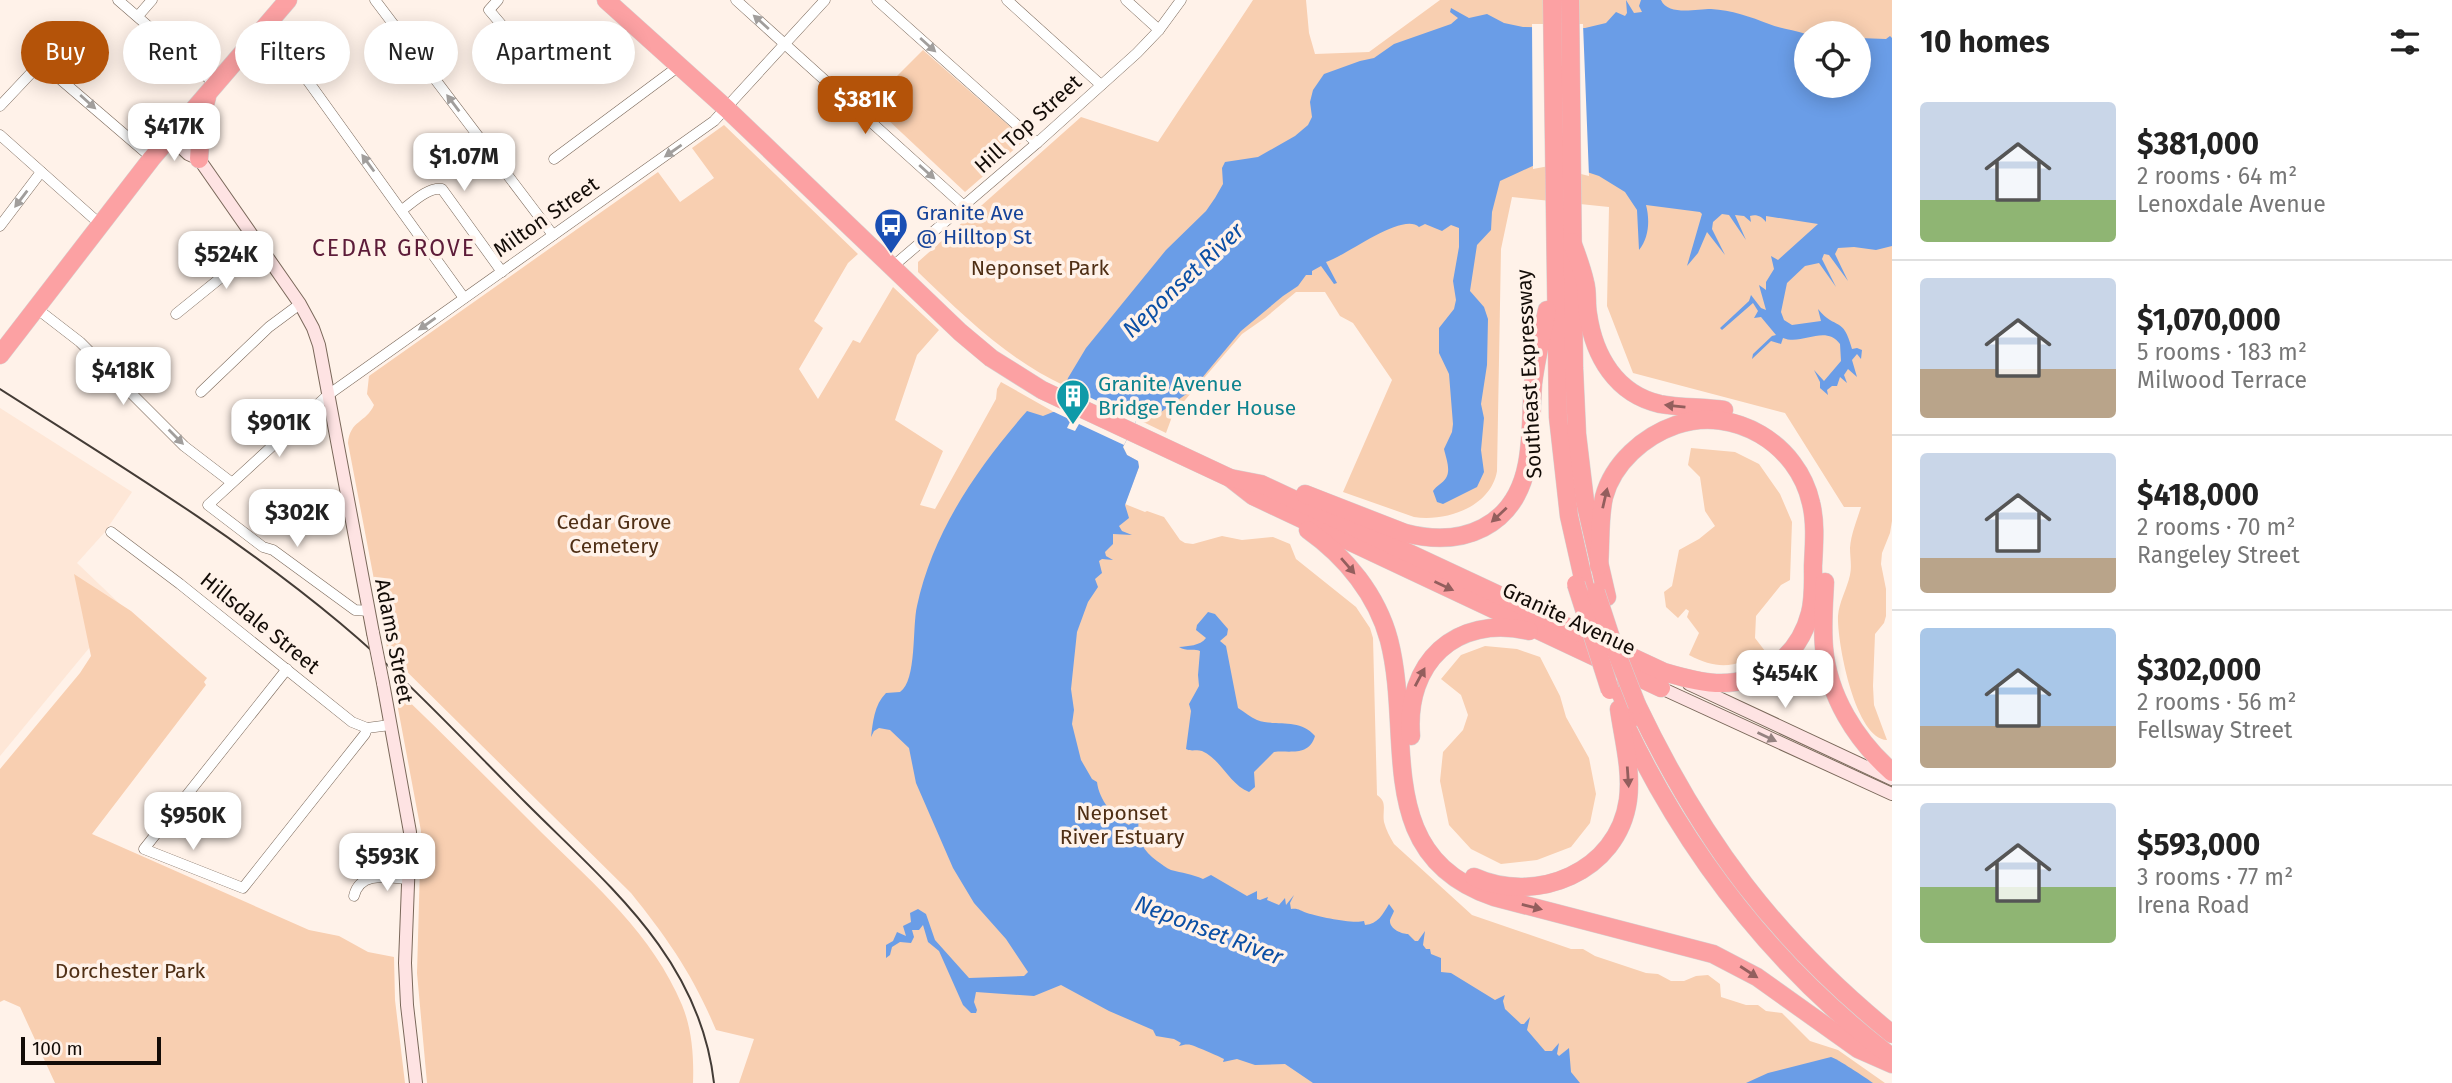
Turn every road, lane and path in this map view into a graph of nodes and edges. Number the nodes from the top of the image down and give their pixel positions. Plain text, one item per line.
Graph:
1 (118, 0) edge
2 (152, 0) edge
3 (288, 0) edge
4 (374, 0) edge
5 (498, 0) edge
6 (606, 0) edge
7 (736, 0) edge
8 (825, 0) edge
9 (877, 0) edge
10 (1007, 0) edge
11 (1126, 0) edge
12 (1181, 0) edge
13 (1544, 0) edge
14 (1552, 0) edge
15 (1562, 0) edge
16 (1570, 0) edge
17 (138, 16) junction
18 (270, 21) edge
19 (498, 21) edge
20 (1159, 30) junction
21 (785, 44) junction
22 (235, 61) edge
23 (679, 66) junction
24 (310, 84) edge
25 (1101, 85) junction
26 (212, 88) junction
27 (0, 106) edge
28 (727, 109) junction
29 (174, 132) junction
30 (0, 135) edge
31 (1037, 143) junction
32 (152, 159) junction
33 (199, 159) junction
34 (554, 159) dead end
35 (41, 172) junction
36 (1558, 202) junction
37 (964, 206) junction
38 (401, 210) junction
39 (101, 225) junction
40 (0, 226) edge
41 (553, 235) junction
42 (1572, 242) junction
43 (260, 246) junction
44 (892, 267) junction
45 (502, 272) junction
46 (464, 298) junction
47 (300, 304) junction
48 (36, 308) junction
49 (1547, 310) junction
50 (176, 314) dead end
51 (0, 355) edge
52 (201, 392) dead end
53 (328, 395) junction
54 (1230, 478) junction
55 (1253, 481) junction
56 (230, 482) junction
57 (1277, 507) junction
58 (111, 532) dead end
59 (1598, 566) junction
60 (1591, 590) junction
61 (369, 611) junction
62 (1560, 641) junction
63 (287, 669) junction
64 (1662, 680) junction
65 (1615, 690) junction
66 (1641, 706) junction
67 (1619, 709) junction
68 (390, 725) junction
69 (368, 728) junction
70 (1892, 772) edge
71 (1892, 779) edge
72 (1892, 794) edge
73 (410, 879) junction
74 (354, 896) dead end
75 (1892, 1024) edge
76 (1892, 1034) edge
77 (1892, 1047) edge
78 (1892, 1058) edge
79 (1892, 1064) edge
80 (416, 1083) edge

1 - 17 street
2 - 17 street
3 - 18 highway
41 -> 4 street
5 - 19 street
6 - 23 highway, Granite Avenue
21 -> 7 street
8 - 21 street, Milton Street
9 -> 31 street
10 - 25 street
11 - 20 street
12 - 20 street, Hill Top Street
13 - 36 highway, Southeast Expressway
14 - 36 highway
15 - 36 highway
16 - 36 highway, Southeast Expressway
17 - 26 street
20 - 25 street, Hill Top Street
21 - 28 street, Milton Street
21 -> 37 street
22 - 26 highway
23 - 28 highway, Granite Avenue
23 - 34 street
38 -> 24 street
25 - 31 street, Hill Top Street
26 - 29 highway
26 - 33 highway
27 -> 32 street
28 -> 41 street, Milton Street
28 - 44 highway, Granite Avenue
29 - 32 highway
29 - 33 main road, Adams Street
30 - 35 street
31 - 37 street, Hill Top Street
32 - 39 highway
33 - 43 main road, Adams Street
35 - 39 street
35 -> 40 street
36 - 42 highway, Southeast Expressway
36 - 49 highway, Southeast Expressway
36 - 60 highway
37 - 44 street, Hill Top Street
38 - 45 street
38 - 46 street
39 - 48 highway
41 - 45 street, Milton Street
42 - 59 highway, Southeast Expressway
70 -> 42 highway
43 - 47 main road, Adams Street
43 - 50 street
44 - 54 highway, Granite Avenue
45 - 46 street, Milton Street
46 -> 53 street, Milton Street
47 - 52 street
47 - 53 main road, Adams Street
48 - 51 highway
48 -> 56 street
49 -> 55 highway
49 - 60 highway, Southeast Expressway
53 - 56 street, Milton Street
53 - 61 main road, Adams Street
54 - 55 highway, Granite Avenue
54 - 57 highway, Granite Avenue
55 - 64 highway, Granite Avenue
56 - 61 street, Milton Street
57 -> 62 highway, Granite Avenue
57 -> 79 highway
58 - 63 street, Hillsdale Street
59 - 60 highway, Southeast Expressway
59 -> 64 highway
60 - 65 highway, Southeast Expressway, bridge
60 - 66 highway, Southeast Expressway
61 - 68 main road, Adams Street, bridge
62 - 64 highway, Granite Avenue
67 -> 62 highway
63 - 69 street, Hillsdale Street
63 - 69 street
64 - 71 main road, Granite Avenue
64 -> 72 main road, Granite Avenue
65 - 67 highway, Southeast Expressway
65 - 77 highway
66 - 75 highway, Southeast Expressway
66 - 76 highway
67 - 78 highway, Southeast Expressway
68 - 69 street
68 - 73 main road, Adams Street
73 - 74 street
73 - 80 main road, Adams Street

